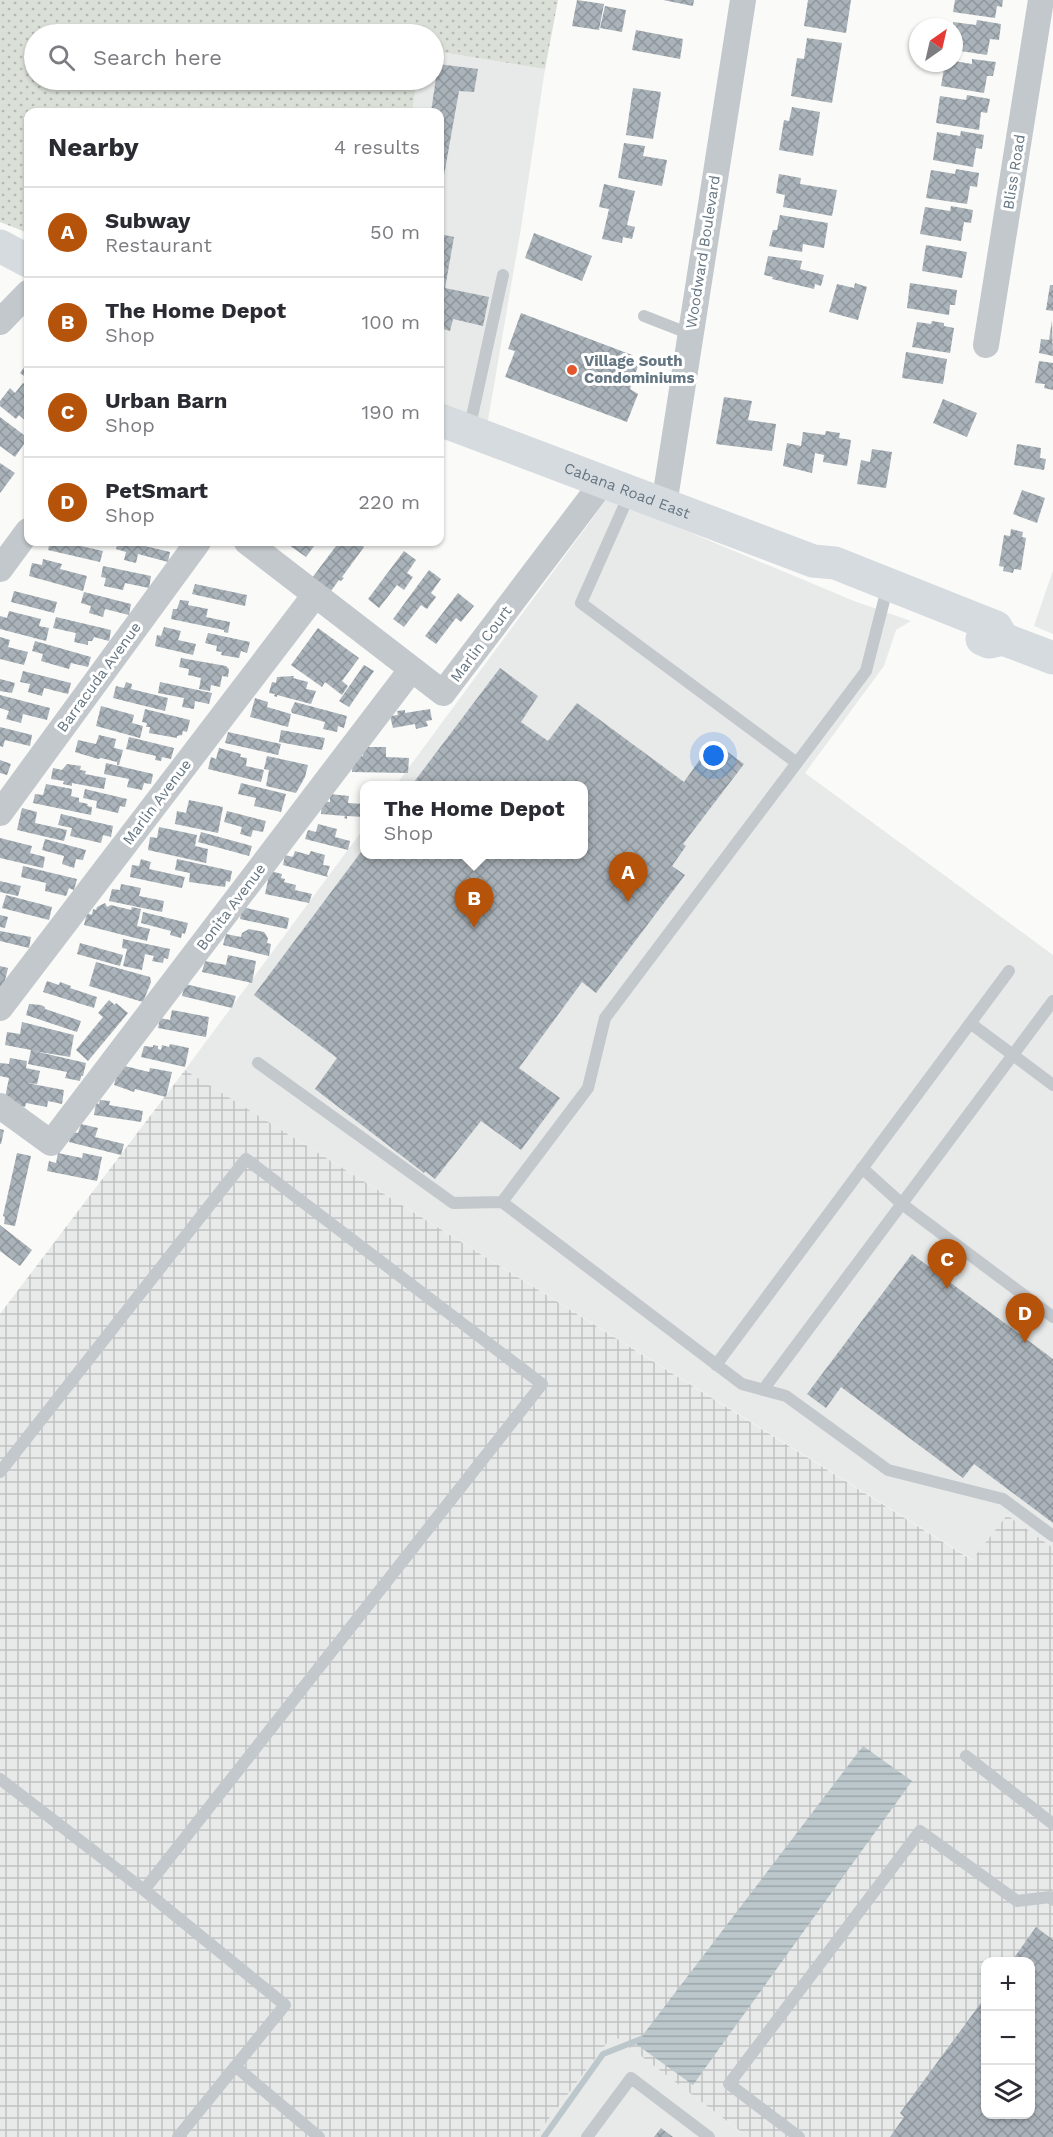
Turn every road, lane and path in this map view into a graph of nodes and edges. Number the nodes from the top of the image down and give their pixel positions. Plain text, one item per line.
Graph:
1 (743, 0) edge
2 (1041, 0) edge
3 (0, 246) edge
4 (0, 255) edge
5 (24, 261) edge
6 (24, 262) edge
7 (503, 275) dead end
8 (24, 297) edge
9 (644, 316) dead end
10 (0, 322) edge
11 (690, 334) junction
12 (986, 345) dead end
13 (454, 426) edge
14 (617, 487) junction
15 (664, 505) junction
16 (24, 536) edge
17 (195, 546) edge
18 (252, 546) edge
19 (0, 569) edge
20 (886, 592) junction
21 (315, 595) junction
22 (1053, 658) edge
23 (411, 670) junction
24 (797, 763) junction
25 (0, 813) edge
26 (1009, 971) dead end
27 (1053, 1001) edge
28 (0, 1008) edge
29 (970, 1023) junction
30 (1013, 1055) junction
31 (258, 1063) dead end
32 (1053, 1085) edge
33 (0, 1106) edge
34 (862, 1167) junction
35 (502, 1202) junction
36 (902, 1204) junction
37 (1053, 1317) edge
38 (716, 1365) junction
39 (763, 1390) junction
40 (0, 1472) edge
41 (1053, 1536) edge
42 (966, 1756) dead end
43 (0, 1779) edge
44 (1053, 1824) edge
45 (144, 1890) junction
46 (1053, 1900) edge
47 (235, 2066) junction
48 (178, 2137) edge
49 (318, 2137) edge
50 (587, 2137) edge
51 (709, 2137) edge
52 (799, 2137) edge

1 - 11 street, Woodward Boulevard
2 - 12 street, Bliss Road
3 - 5 main road
4 - 6 main road
7 - 13 lane
8 - 10 street
9 - 11 lane
11 - 15 street, Woodward Boulevard
13 - 14 main road, Cabana Road East
14 - 15 main road, Cabana Road East
14 - 23 street, Marlin Court
14 - 24 lane
15 - 20 main road, Cabana Road East
16 - 19 street
17 - 25 street, Barracuda Avenue
18 - 21 street, Marlin Court
20 - 22 main road, Cabana Road East
20 - 24 lane
21 - 23 street, Marlin Court
21 - 28 street, Marlin Avenue
23 - 33 street, Bonita Avenue
24 - 35 lane
26 - 29 lane
27 - 30 lane
29 - 30 lane
29 - 34 lane
30 - 32 lane
30 - 36 lane
31 - 35 lane
34 - 36 lane
34 - 38 lane
35 - 38 lane
36 - 37 lane
36 - 39 lane
38 - 39 lane
39 - 41 lane
40 - 45 lane
42 - 44 lane
43 - 45 lane
45 - 47 lane
46 - 52 lane
47 - 48 lane
47 - 49 lane
50 - 51 lane

